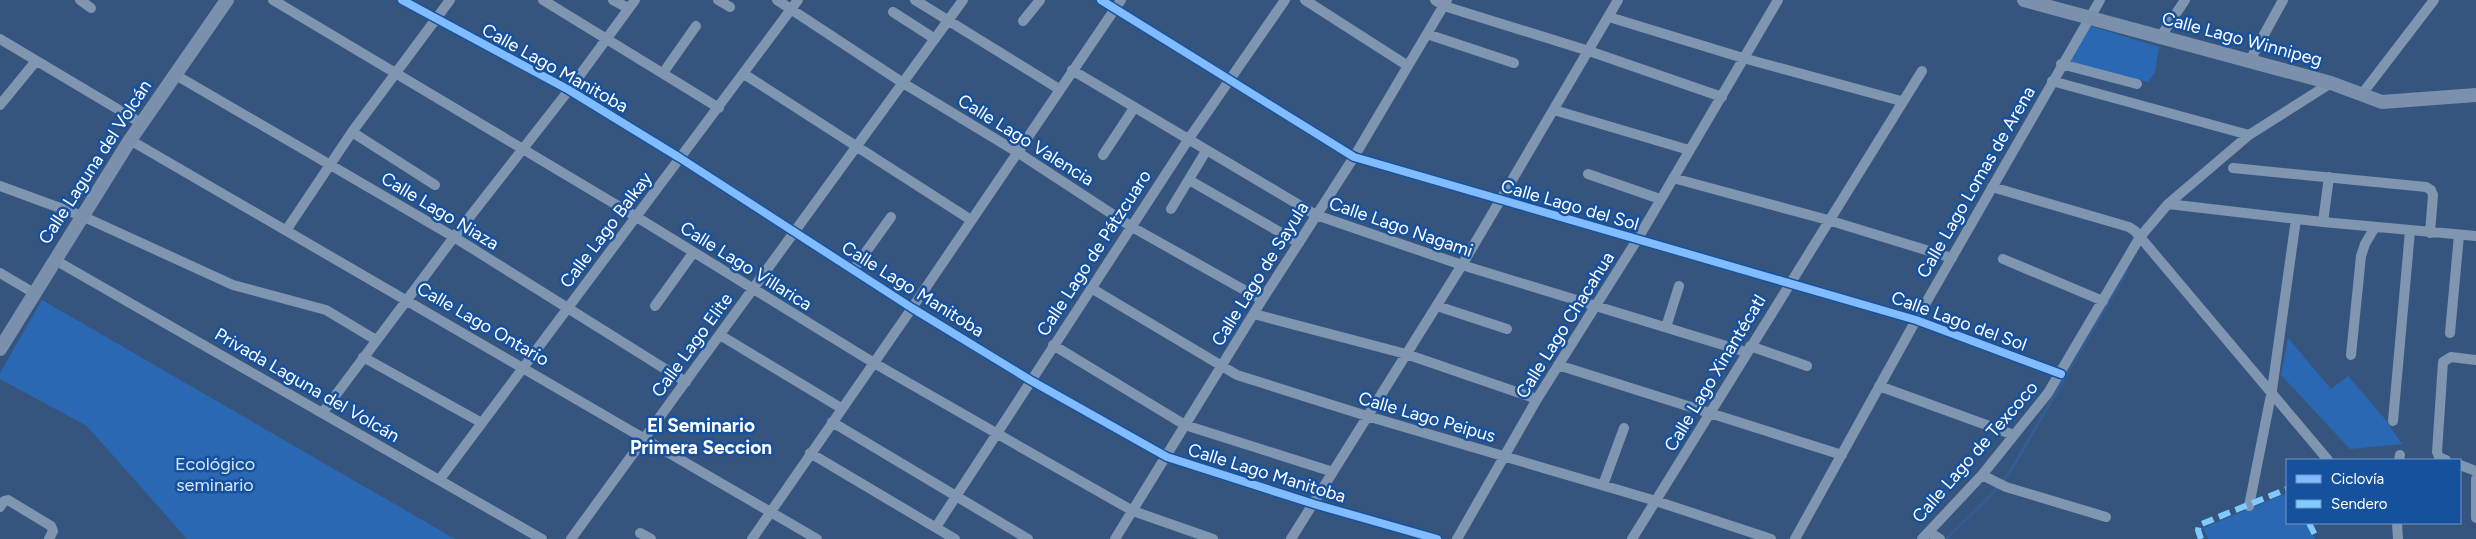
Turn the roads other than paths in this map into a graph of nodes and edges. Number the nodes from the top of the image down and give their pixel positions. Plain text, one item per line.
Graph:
1 (80, 0) edge
2 (227, 0) edge
3 (273, 0) edge
4 (402, 0) edge
5 (450, 0) edge
6 (543, 0) edge
7 (613, 0) edge
8 (718, 0) edge
9 (778, 0) edge
10 (798, 0) edge
11 (915, 0) edge
12 (963, 0) edge
13 (1040, 0) edge
14 (1101, 0) edge
15 (1121, 0) edge
16 (1285, 0) edge
17 (1306, 0) edge
18 (1618, 0) edge
19 (1778, 0) edge
20 (2024, 0) edge
21 (2100, 0) edge
22 (2185, 0) edge
23 (2283, 0) edge
24 (2434, 0) edge
25 (1442, 2) edge
26 (631, 4) edge
27 (730, 7) dead end
28 (91, 8) dead end
29 (792, 9) junction
30 (1115, 9) junction
31 (893, 12) dead end
32 (1609, 17) junction
33 (2088, 18) junction
34 (435, 19) junction
35 (948, 20) junction
36 (1023, 22) dead end
37 (696, 26) dead end
38 (1427, 34) junction
39 (2162, 36) junction
40 (0, 38) edge
41 (605, 39) junction
42 (935, 39) junction
43 (1589, 51) junction
44 (1743, 58) junction
45 (36, 61) junction
46 (1514, 62) dead end
47 (2249, 62) junction
48 (2061, 64) junction
49 (1408, 66) junction
50 (1072, 70) junction
51 (1922, 71) dead end
52 (395, 72) junction
53 (663, 73) junction
54 (174, 74) junction
55 (744, 74) junction
56 (1229, 80) junction
57 (2052, 81) junction
58 (903, 83) junction
59 (2137, 84) dead end
60 (2331, 84) junction
61 (1059, 89) junction
62 (569, 90) junction
63 (2362, 94) junction
64 (2476, 95) edge
65 (1722, 97) junction
66 (1901, 102) junction
67 (0, 105) edge
68 (719, 108) junction
69 (1134, 108) junction
70 (1554, 110) junction
71 (141, 123) junction
72 (352, 132) junction
73 (2249, 135) junction
74 (130, 140) junction
75 (1188, 140) junction
76 (858, 146) junction
77 (523, 148) junction
78 (1689, 150) junction
79 (1206, 151) junction
80 (1017, 152) junction
81 (1103, 155) dead end
82 (1354, 157) junction
83 (680, 158) junction
84 (330, 164) junction
85 (2233, 168) dead end
86 (1588, 174) dead end
87 (2329, 177) junction
88 (1673, 178) junction
89 (1189, 180) junction
90 (435, 185) dead end
91 (0, 186) edge
92 (1992, 187) junction
93 (1660, 199) junction
94 (1501, 200) junction
95 (2168, 204) junction
96 (1171, 209) dead end
97 (1316, 215) junction
98 (82, 216) junction
99 (636, 216) junction
100 (891, 217) dead end
101 (2296, 219) junction
102 (971, 220) junction
103 (1828, 220) junction
104 (2323, 222) junction
105 (1132, 227) junction
106 (2375, 227) junction
107 (287, 229) junction
108 (794, 231) junction
109 (2410, 231) junction
110 (2430, 233) junction
111 (2140, 236) junction
112 (2459, 236) junction
113 (2476, 236) edge
114 (454, 237) junction
115 (1637, 240) junction
116 (1299, 243) junction
117 (693, 253) junction
118 (1952, 258) junction
119 (2003, 259) dead end
120 (54, 260) junction
121 (1462, 265) junction
122 (853, 270) junction
123 (0, 273) edge
124 (1789, 283) junction
125 (1679, 286) dead end
126 (1091, 288) junction
127 (752, 289) junction
128 (34, 293) junction
129 (407, 299) junction
130 (1262, 300) junction
131 (2103, 301) junction
132 (1596, 305) junction
133 (655, 306) dead end
134 (1436, 306) junction
135 (568, 307) junction
136 (912, 308) junction
137 (1254, 314) junction
138 (1916, 320) junction
139 (1666, 327) junction
140 (1507, 329) dead end
141 (2450, 333) dead end
142 (720, 335) junction
143 (376, 340) junction
144 (1053, 345) junction
145 (0, 349) edge
146 (1748, 349) junction
147 (1406, 354) junction
148 (2351, 355) dead end
149 (363, 357) junction
150 (2476, 360) edge
151 (874, 363) junction
152 (1558, 365) junction
153 (1808, 366) dead end
154 (524, 368) junction
155 (1221, 368) junction
156 (2061, 374) junction
157 (1030, 380) junction
158 (686, 382) junction
159 (1879, 386) junction
160 (2272, 390) junction
161 (1537, 398) junction
162 (841, 408) junction
163 (323, 412) junction
164 (1710, 412) junction
165 (1367, 416) junction
166 (2393, 421) dead end
167 (832, 422) junction
168 (482, 423) junction
169 (1185, 425) junction
170 (1624, 428) dead end
171 (996, 434) junction
172 (2014, 435) junction
173 (646, 438) junction
174 (810, 453) junction
175 (1842, 455) junction
176 (1503, 456) junction
177 (1167, 457) junction
178 (2327, 459) edge
179 (2444, 459) edge
180 (2461, 465) edge
181 (2476, 471) edge
182 (1333, 472) junction
183 (1984, 477) junction
184 (440, 479) junction
185 (2476, 479) edge
186 (1603, 485) junction
187 (957, 495) junction
188 (1656, 501) junction
189 (2, 504) edge
190 (1314, 504) junction
191 (2249, 506) dead end
192 (1133, 511) junction
193 (770, 512) junction
194 (2106, 517) dead end
195 (2476, 518) edge
196 (2397, 524) edge
197 (936, 527) junction
198 (640, 533) dead end
199 (1925, 535) edge
200 (51, 536) edge
201 (542, 539) edge
202 (571, 539) edge
203 (651, 539) edge
204 (752, 539) edge
205 (817, 539) edge
206 (955, 539) edge
207 (1028, 539) edge
208 (1115, 539) edge
209 (1213, 539) edge
210 (1291, 539) edge
211 (1437, 539) edge
212 (1457, 539) edge
213 (1632, 539) edge
214 (1771, 539) edge
215 (1795, 539) edge
216 (1939, 539) edge
217 (2398, 539) edge

1 - 28 street
2 - 54 main road, Calle Laguna del Volcán
3 - 52 street, Calle Lago Villarica
4 - 34 street, Calle Lago Manitoba
5 - 34 street
6 - 41 street
7 - 26 street
8 - 27 street
9 - 29 street, Calle Lago Valencia
10 - 29 street, Calle Lago Balkay
11 - 35 street
12 - 35 street, Calle Lago Elite
13 - 36 street
14 - 30 street, Calle Lago del Sol
15 - 30 street
16 - 56 street, Calle Lago de Pátzcuaro
17 - 49 street
18 - 32 street
19 - 44 street, Calle Lago Chacahua
20 - 33 main road, Calle Lago Winnipeg
21 - 33 street, Calle Lago Lomas de Arena
22 - 39 street
23 - 47 street
24 - 63 street
25 - 38 street, Calle Lago de Sayula
25 - 43 street
26 - 41 street
29 - 55 street, Calle Lago Balkay
29 - 58 street, Calle Lago Valencia
30 - 50 street
30 - 56 street, Calle Lago del Sol
31 - 42 street
32 - 43 street
32 - 44 street
33 - 39 main road, Calle Lago Winnipeg
33 - 48 street, Calle Lago Lomas de Arena
34 - 52 street
34 - 62 street, Calle Lago Manitoba
35 - 42 street, Calle Lago Elite
35 - 61 street
37 - 53 street
38 - 46 street
38 - 49 street, Calle Lago de Sayula
39 - 47 main road, Calle Lago Winnipeg
40 - 45 street
41 - 53 street
41 - 62 street
42 - 58 street, Calle Lago Elite
43 - 65 street
43 - 70 street
44 - 65 street, Calle Lago Chacahua
44 - 66 street
45 - 67 street
45 - 71 street
47 - 60 main road, Calle Lago Winnipeg
48 - 57 street, Calle Lago Lomas de Arena
48 - 59 street
49 - 82 street, Calle Lago de Sayula
50 - 61 street
50 - 69 street, Calle Lago Nagami
51 - 66 street, Calle Lago Xinantécatl
52 - 72 street
52 - 77 street, Calle Lago Villarica
53 - 68 street
54 - 71 main road, Calle Laguna del Volcán
54 - 84 street, Calle Lago Niaza
55 - 68 street, Calle Lago Balkay
55 - 76 street
56 - 75 street, Calle Lago de Pátzcuaro
56 - 82 street, Calle Lago del Sol
57 - 73 street
57 - 92 street, Calle Lago Lomas de Arena
58 - 76 street, Calle Lago Elite
58 - 80 street, Calle Lago Valencia
60 - 63 main road, Calle Lago Winnipeg
60 - 73 street, Calle Lago de Texcoco
61 - 80 street
62 - 77 street
62 - 83 street, Calle Lago Manitoba
63 - 64 main road, Calle Lago Winnipeg
65 - 78 street, Calle Lago Chacahua
66 - 103 street, Calle Lago Xinantécatl
68 - 83 street, Calle Lago Balkay
69 - 75 street, Calle Lago Nagami
69 - 81 street
70 - 78 street
70 - 94 street
71 - 74 main road, Calle Laguna del Volcán
72 - 84 street
72 - 90 street
73 - 95 street, Calle Lago de Texcoco
74 - 98 main road, Calle Laguna del Volcán
74 - 107 street, Calle Lago Ontario
75 - 79 street, Calle Lago Nagami
75 - 105 street, Calle Lago de Pátzcuaro
76 - 102 street
76 - 108 street, Calle Lago Elite
77 - 99 street, Calle Lago Villarica
77 - 114 street
78 - 88 street, Calle Lago Chacahua
79 - 89 street
79 - 97 street, Calle Lago Nagami
80 - 102 street
80 - 105 street, Calle Lago Valencia
82 - 94 street, Calle Lago del Sol
82 - 97 street, Calle Lago de Sayula
83 - 99 street, Calle Lago Balkay
83 - 108 street, Calle Lago Manitoba
84 - 107 street
84 - 114 street, Calle Lago Niaza
85 - 87 street
86 - 93 street
87 - 104 street
87 - 110 street
88 - 93 street, Calle Lago Chacahua
88 - 103 street
89 - 96 street
89 - 116 street
91 - 98 street
92 - 111 street
92 - 118 street, Calle Lago Lomas de Arena
93 - 115 street, Calle Lago Chacahua
94 - 115 street, Calle Lago del Sol
94 - 121 street
95 - 101 street
95 - 111 street, Calle Lago de Texcoco
97 - 116 street, Calle Lago de Sayula
97 - 121 street, Calle Lago Nagami
98 - 120 main road, Calle Laguna del Volcán
98 - 143 street
99 - 117 street, Calle Lago Villarica
99 - 135 street, Calle Lago Balkay
100 - 122 street
101 - 104 street
101 - 160 street
102 - 136 street
103 - 118 street
103 - 124 street, Calle Lago Xinantécatl
104 - 106 street
105 - 126 street, Calle Lago de Pátzcuaro
105 - 130 street, Calle Lago Valencia
106 - 109 street
106 - 148 street
107 - 129 street, Calle Lago Ontario
108 - 122 street, Calle Lago Manitoba
108 - 127 street, Calle Lago Elite
109 - 110 street
109 - 166 street
110 - 112 street
111 - 131 street, Calle Lago de Texcoco
111 - 160 street
112 - 113 street
112 - 141 street
114 - 129 street
114 - 135 street, Calle Lago Niaza
115 - 124 street, Calle Lago del Sol
115 - 132 street, Calle Lago Chacahua
116 - 130 street, Calle Lago de Sayula
117 - 127 street, Calle Lago Villarica
117 - 133 street
118 - 138 street, Calle Lago Lomas de Arena
119 - 131 street
120 - 128 main road, Calle Laguna del Volcán
120 - 163 street, Privada Laguna del Volcán
121 - 132 street, Calle Lago Nagami
121 - 134 street
122 - 136 street, Calle Lago Manitoba
123 - 128 street
124 - 138 street, Calle Lago del Sol
124 - 146 street, Calle Lago Xinantécatl
125 - 139 street
126 - 144 street, Calle Lago de Pátzcuaro
126 - 155 street, Calle Lago Peipus
127 - 142 street, Calle Lago Elite
127 - 151 street, Calle Lago Villarica
128 - 145 main road, Calle Laguna del Volcán
129 - 143 street
129 - 154 street, Calle Lago Ontario
130 - 137 street, Calle Lago de Sayula
131 - 156 street, Calle Lago de Texcoco
132 - 139 street, Calle Lago Nagami
132 - 152 street, Calle Lago Chacahua
134 - 140 street
134 - 147 street
135 - 154 street, Calle Lago Balkay
135 - 158 street, Calle Lago Niaza
136 - 151 street
136 - 157 street, Calle Lago Manitoba
137 - 147 street
137 - 155 street, Calle Lago de Sayula
138 - 156 street, Calle Lago del Sol
138 - 159 street, Calle Lago Lomas de Arena
139 - 146 street, Calle Lago Nagami
142 - 158 street, Calle Lago Elite
142 - 162 street
143 - 149 street
144 - 157 street, Calle Lago de Pátzcuaro
144 - 169 street
146 - 153 street, Calle Lago Nagami
146 - 164 street, Calle Lago Xinantécatl
147 - 161 street
147 - 165 street
149 - 163 street
149 - 168 street
150 - 179 street
151 - 162 street
151 - 171 street, Calle Lago Villarica
152 - 161 street, Calle Lago Chacahua
152 - 164 street
154 - 168 street, Calle Lago Balkay
154 - 173 street, Calle Lago Ontario
155 - 165 street, Calle Lago Peipus
155 - 169 street, Calle Lago de Sayula
156 - 172 street, Calle Lago de Texcoco
157 - 171 street, Calle Lago de Pátzcuaro
157 - 177 street, Calle Lago Manitoba
158 - 173 street, Calle Lago Elite
159 - 172 street
159 - 175 street, Calle Lago Lomas de Arena
160 - 178 street
160 - 191 street
161 - 176 street, Calle Lago Chacahua
162 - 167 street
163 - 184 street, Privada Laguna del Volcán
164 - 175 street
164 - 188 street, Calle Lago Xinantécatl
165 - 176 street, Calle Lago Peipus
165 - 182 street
167 - 174 street
167 - 187 street
168 - 184 street, Calle Lago Balkay
169 - 177 street, Calle Lago de Sayula
169 - 182 street
170 - 186 street
171 - 187 street, Calle Lago de Pátzcuaro
171 - 192 street, Calle Lago Villarica
172 - 183 street, Calle Lago de Texcoco
173 - 193 street, Calle Lago Ontario
173 - 202 street, Calle Lago Elite
174 - 193 street
174 - 197 street
175 - 215 street, Calle Lago Lomas de Arena
176 - 186 street, Calle Lago Peipus
176 - 212 street, Calle Lago Chacahua
177 - 190 street, Calle Lago Manitoba
177 - 192 street, Calle Lago de Sayula
180 - 181 street
182 - 190 street
183 - 194 street
183 - 199 street, Calle Lago de Texcoco
184 - 201 street, Privada Laguna del Volcán
185 - 195 street
186 - 188 street, Calle Lago Peipus
187 - 197 street, Calle Lago de Pátzcuaro
187 - 207 street
188 - 213 street, Calle Lago Xinantécatl
188 - 214 street, Calle Lago Peipus
189 - 200 street
190 - 210 street
190 - 211 street, Calle Lago Manitoba
192 - 208 street, Calle Lago de Sayula
192 - 209 street, Calle Lago Villarica
193 - 204 street
193 - 205 street, Calle Lago Ontario
196 - 217 street
197 - 206 street
198 - 203 street
199 - 216 street

